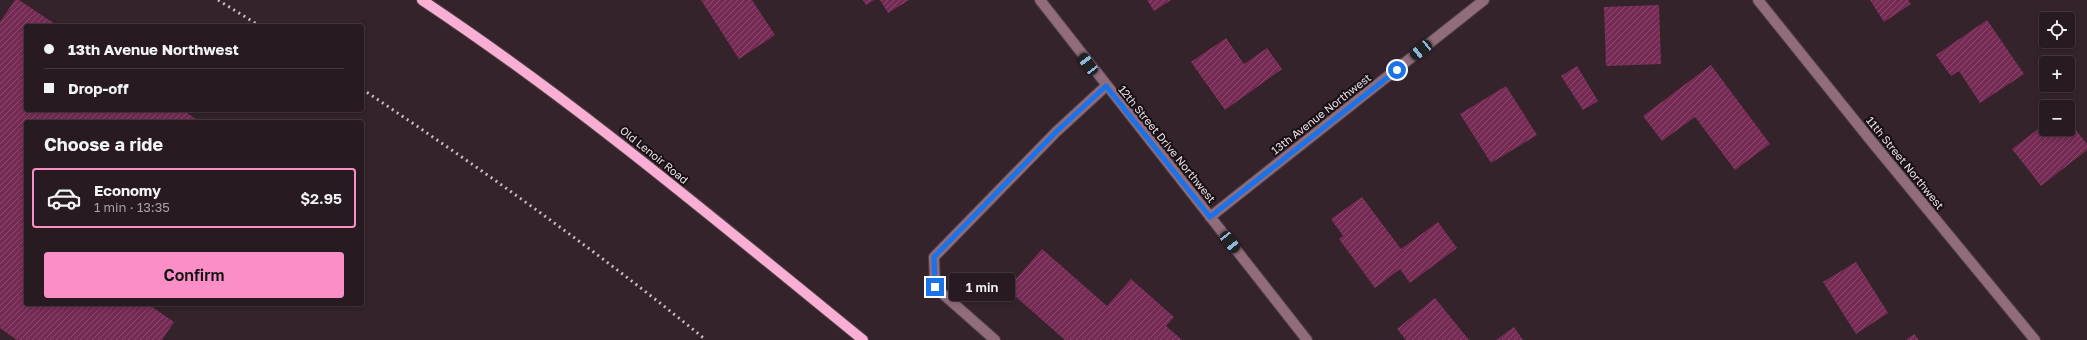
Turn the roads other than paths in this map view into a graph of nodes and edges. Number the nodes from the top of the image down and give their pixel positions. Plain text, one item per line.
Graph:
1 (422, 0) edge
2 (1040, 0) edge
3 (1484, 0) edge
4 (1758, 0) edge
5 (1106, 86) junction
6 (1210, 217) junction
7 (863, 340) edge
8 (995, 340) edge
9 (1307, 340) edge
10 (2035, 340) edge

1 - 7 main road, Old Lenoir Road
2 - 5 street, 12th Street Drive Northwest
3 - 6 street, 13th Avenue Northwest
4 - 10 street, 11th Street Northwest
5 - 6 street, 12th Street Drive Northwest
5 - 8 street
6 - 9 street, 12th Street Drive Northwest

